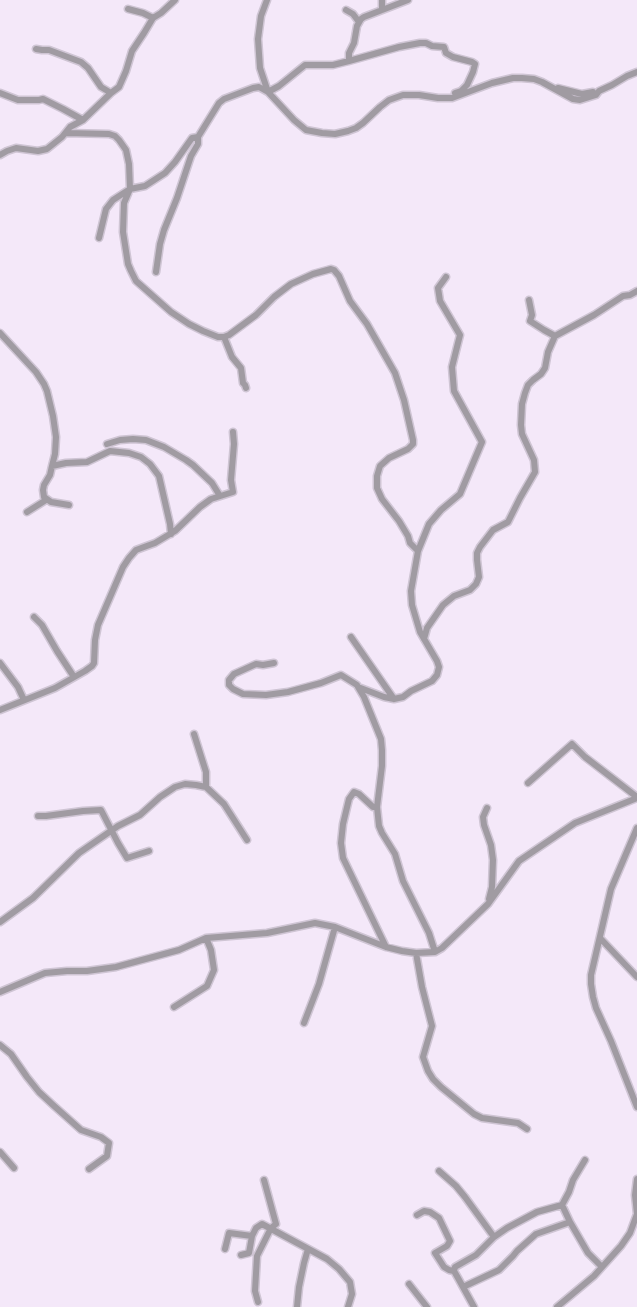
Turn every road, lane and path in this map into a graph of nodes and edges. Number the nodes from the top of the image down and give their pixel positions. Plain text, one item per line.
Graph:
1 (175, 0) edge
2 (267, 0) edge
3 (382, 0) edge
4 (408, 0) edge
5 (128, 9) dead end
6 (346, 10) dead end
7 (382, 10) junction
8 (153, 18) junction
9 (359, 22) junction
10 (36, 48) dead end
11 (349, 61) junction
12 (637, 72) edge
13 (268, 92) junction
14 (0, 93) edge
15 (111, 93) junction
16 (447, 99) junction
17 (83, 120) junction
18 (66, 133) junction
19 (198, 137) junction
20 (0, 155) edge
21 (130, 189) junction
22 (99, 238) dead end
23 (156, 272) dead end
24 (446, 277) dead end
25 (637, 292) edge
26 (529, 300) dead end
27 (0, 332) edge
28 (555, 336) junction
29 (224, 337) junction
30 (246, 388) dead end
31 (233, 432) dead end
32 (108, 444) dead end
33 (52, 466) junction
34 (220, 496) junction
35 (46, 500) junction
36 (69, 506) dead end
37 (27, 512) dead end
38 (172, 534) junction
39 (418, 551) junction
40 (34, 617) dead end
41 (351, 637) dead end
42 (424, 639) junction
43 (0, 663) edge
44 (274, 663) dead end
45 (74, 677) junction
46 (358, 688) junction
47 (394, 699) junction
48 (24, 700) junction
49 (0, 710) edge
50 (194, 734) dead end
51 (528, 783) dead end
52 (206, 787) junction
53 (637, 798) edge
54 (377, 807) junction
55 (487, 808) dead end
56 (38, 816) dead end
57 (637, 828) edge
58 (112, 831) junction
59 (247, 840) dead end
60 (149, 851) dead end
61 (488, 904) junction
62 (0, 922) edge
63 (335, 927) junction
64 (206, 938) junction
65 (600, 938) junction
66 (386, 947) junction
67 (435, 952) junction
68 (416, 953) junction
69 (637, 977) edge
70 (0, 992) edge
71 (174, 1007) dead end
72 (304, 1023) dead end
73 (0, 1045) edge
74 (637, 1107) edge
75 (527, 1129) dead end
76 (0, 1152) edge
77 (585, 1160) dead end
78 (14, 1168) dead end
79 (89, 1169) dead end
80 (439, 1171) dead end
81 (637, 1179) edge
82 (264, 1180) dead end
83 (562, 1205) junction
84 (417, 1215) dead end
85 (570, 1222) junction
86 (271, 1228) junction
87 (252, 1236) junction
88 (494, 1237) junction
89 (225, 1249) dead end
90 (308, 1249) junction
91 (241, 1255) dead end
92 (602, 1267) junction
93 (454, 1271) junction
94 (409, 1284) dead end
95 (463, 1287) junction
96 (258, 1302) dead end
97 (298, 1307) edge
98 (348, 1307) edge
99 (427, 1307) edge
100 (474, 1307) edge
101 (557, 1307) edge

1 - 8 street
2 - 13 street
3 - 7 street
4 - 7 street
5 - 8 street
6 - 9 street
7 - 9 street
8 - 15 street
9 - 11 street
10 - 15 street
11 - 13 street
11 - 16 street
12 - 16 street
13 - 16 street
13 - 19 street
14 - 17 street
15 - 17 street
17 - 18 street
18 - 20 street
18 - 21 street
19 - 21 street
19 - 23 street
21 - 22 street
21 - 29 street
24 - 39 street
25 - 28 street
26 - 28 street
27 - 33 street
28 - 42 street
29 - 30 street
29 - 39 street
31 - 34 street
32 - 34 street
33 - 35 street
33 - 38 street
34 - 38 street
35 - 36 street
35 - 37 street
38 - 45 street
39 - 42 street
40 - 45 street
41 - 47 street
42 - 47 street
43 - 48 street
44 - 46 street
45 - 48 street
46 - 47 street
46 - 54 street
48 - 49 street
50 - 52 street
51 - 53 street
52 - 58 street
52 - 59 street
53 - 61 street
54 - 66 street
54 - 67 street
55 - 61 street
56 - 58 street
57 - 65 street
58 - 60 street
58 - 62 street
61 - 67 street
63 - 64 street
63 - 66 street
63 - 72 street
64 - 70 street
64 - 71 street
65 - 69 street
65 - 74 street
66 - 68 street
67 - 68 street
68 - 75 street
73 - 79 street
76 - 78 street
77 - 83 street
80 - 88 street
81 - 92 street
82 - 86 street
83 - 85 street
83 - 88 street
84 - 93 street
85 - 92 street
85 - 95 street
86 - 87 street
86 - 90 street
86 - 96 street
87 - 89 street
87 - 91 street
88 - 93 street
90 - 97 street
90 - 98 street
92 - 101 street
93 - 95 street
94 - 99 street
95 - 100 street

